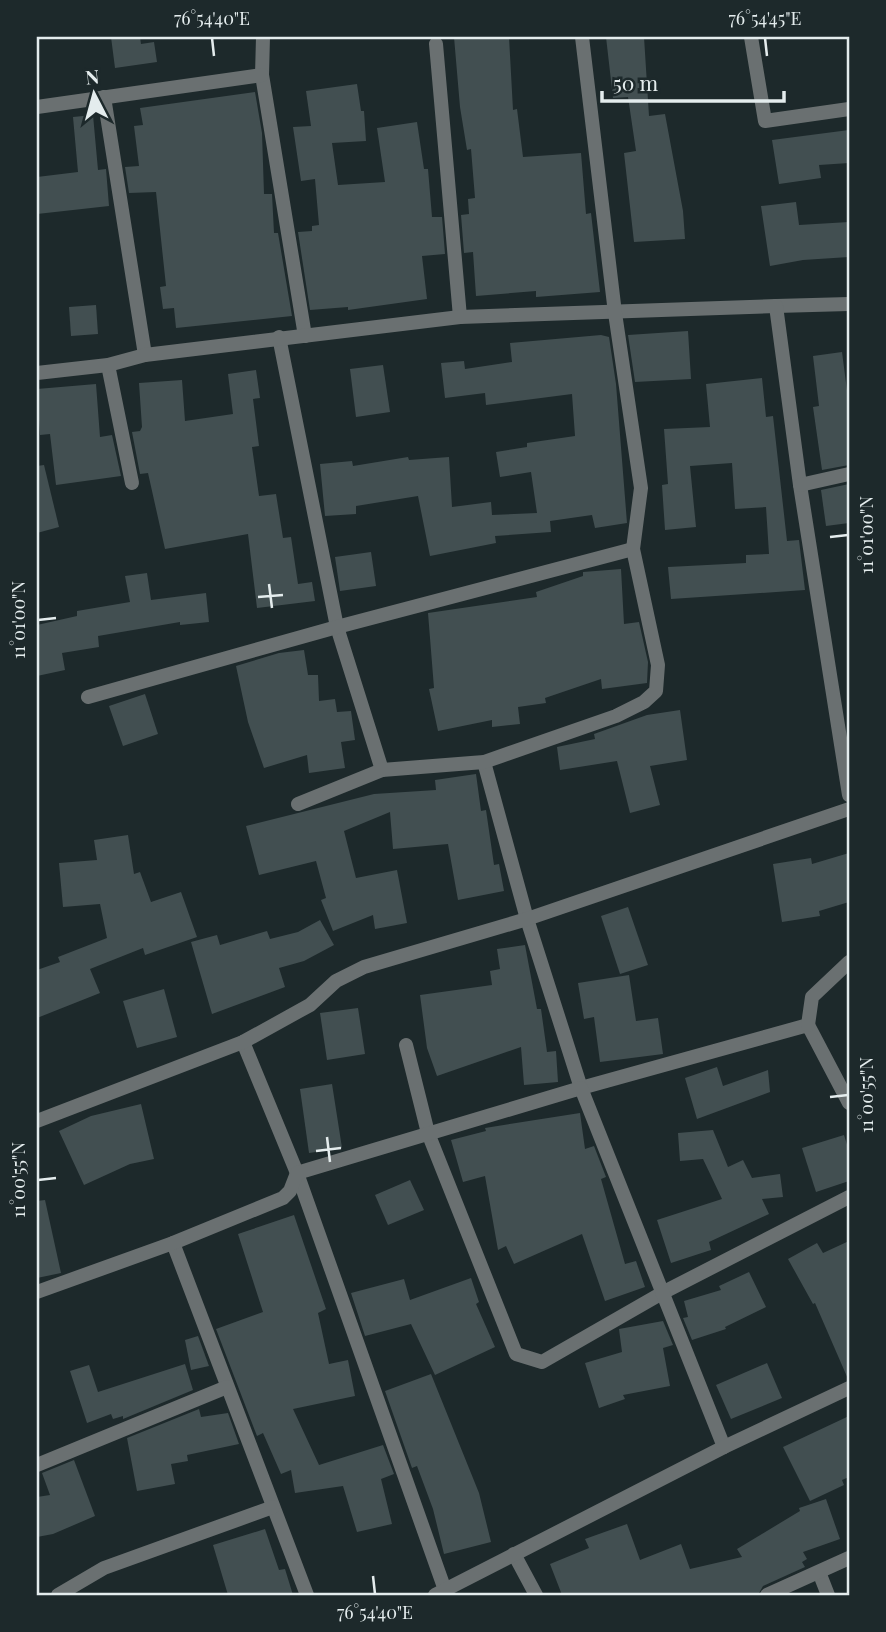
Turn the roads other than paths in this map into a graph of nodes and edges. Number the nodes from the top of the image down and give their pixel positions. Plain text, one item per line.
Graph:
1 (263, 37) edge
2 (583, 37) edge
3 (751, 37) edge
4 (436, 44) dead end
5 (262, 75) junction
6 (104, 97) junction
7 (37, 107) edge
8 (849, 109) edge
9 (849, 304) edge
10 (776, 306) junction
11 (615, 313) junction
12 (460, 317) junction
13 (305, 336) junction
14 (279, 337) junction
15 (145, 355) junction
16 (108, 365) junction
17 (37, 373) edge
18 (849, 474) edge
19 (132, 483) dead end
20 (800, 485) junction
21 (633, 549) junction
22 (337, 627) junction
23 (88, 697) dead end
24 (484, 762) junction
25 (382, 770) junction
26 (849, 795) edge
27 (298, 804) dead end
28 (849, 809) edge
29 (527, 919) junction
30 (849, 961) edge
31 (808, 1025) junction
32 (243, 1042) junction
33 (406, 1045) dead end
34 (581, 1088) junction
35 (849, 1103) edge
36 (37, 1121) edge
37 (428, 1133) junction
38 (297, 1173) junction
39 (849, 1197) edge
40 (173, 1243) junction
41 (37, 1292) edge
42 (664, 1292) junction
43 (227, 1387) junction
44 (849, 1388) edge
45 (724, 1447) junction
46 (37, 1465) edge
47 (273, 1507) junction
48 (514, 1554) junction
49 (849, 1558) edge
50 (819, 1572) junction
51 (440, 1593) edge
52 (58, 1595) edge
53 (306, 1595) edge
54 (536, 1595) edge
55 (767, 1595) edge
56 (828, 1595) edge

1 - 5 street
2 - 11 street
3 - 8 street
4 - 12 street
5 - 6 street
5 - 13 street
6 - 7 street
6 - 15 street
9 - 10 street
10 - 11 street
10 - 20 street
11 - 12 street
11 - 21 street
12 - 13 street
13 - 14 street
14 - 15 street
14 - 22 street
15 - 16 street
16 - 17 street
16 - 19 street
18 - 20 street
20 - 26 street
21 - 22 street
21 - 24 street
22 - 23 street
22 - 25 street
24 - 25 street
24 - 29 street
25 - 27 street
28 - 29 street
29 - 32 street
29 - 34 street
30 - 31 street
31 - 34 street
31 - 35 street
32 - 36 street
32 - 38 street
33 - 37 street
34 - 37 street
34 - 42 street
37 - 38 street
37 - 42 street
38 - 40 street
38 - 51 street
39 - 42 street
40 - 41 street
40 - 43 street
42 - 45 street
43 - 46 street
43 - 47 street
44 - 45 street
45 - 48 street
47 - 52 street
47 - 53 street
48 - 51 street
48 - 54 street
49 - 50 street
50 - 55 street
50 - 56 street

